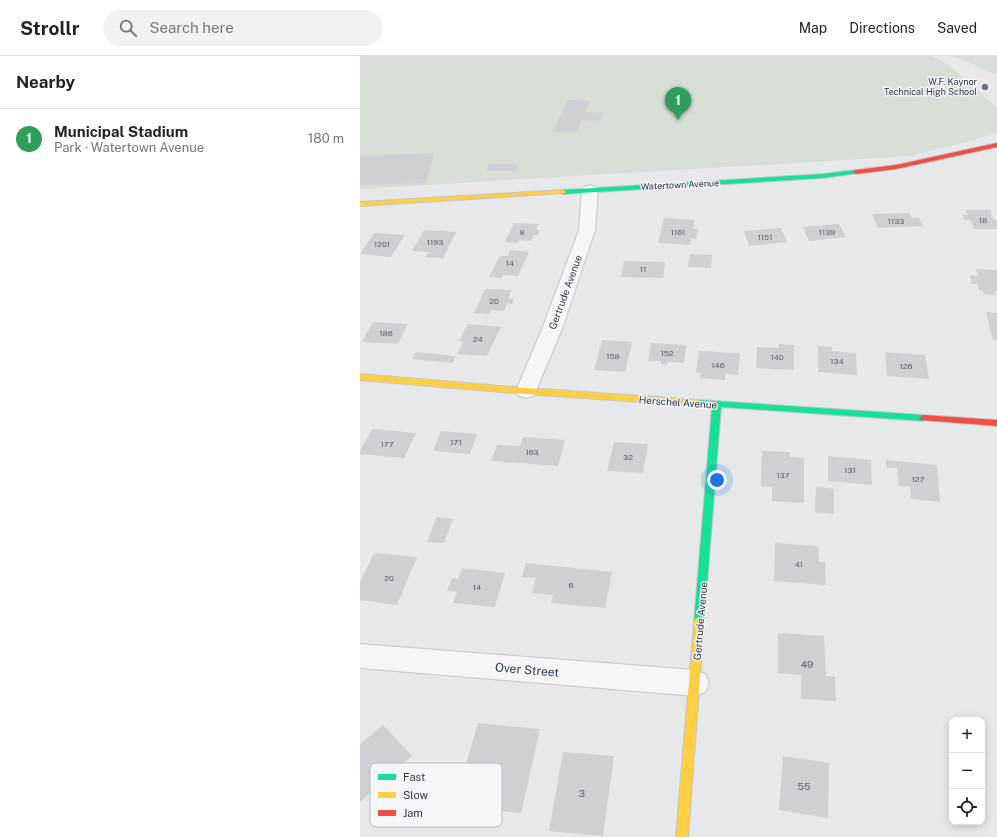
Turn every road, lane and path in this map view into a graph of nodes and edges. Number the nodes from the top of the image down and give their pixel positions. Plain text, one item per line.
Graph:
1 (997, 145) edge
2 (590, 190) junction
3 (360, 204) edge
4 (360, 377) edge
5 (526, 391) junction
6 (717, 404) junction
7 (997, 423) edge
8 (360, 656) edge
9 (695, 683) junction
10 (682, 837) edge

1 - 2 street, Watertown Avenue
2 - 3 street, Watertown Avenue
2 - 5 street, Gertrude Avenue
4 - 5 street, Herschel Avenue
5 - 6 street, Herschel Avenue
6 - 7 street, Herschel Avenue
6 - 9 street, Gertrude Avenue
8 - 9 street, Over Street
9 - 10 street, Gertrude Avenue

